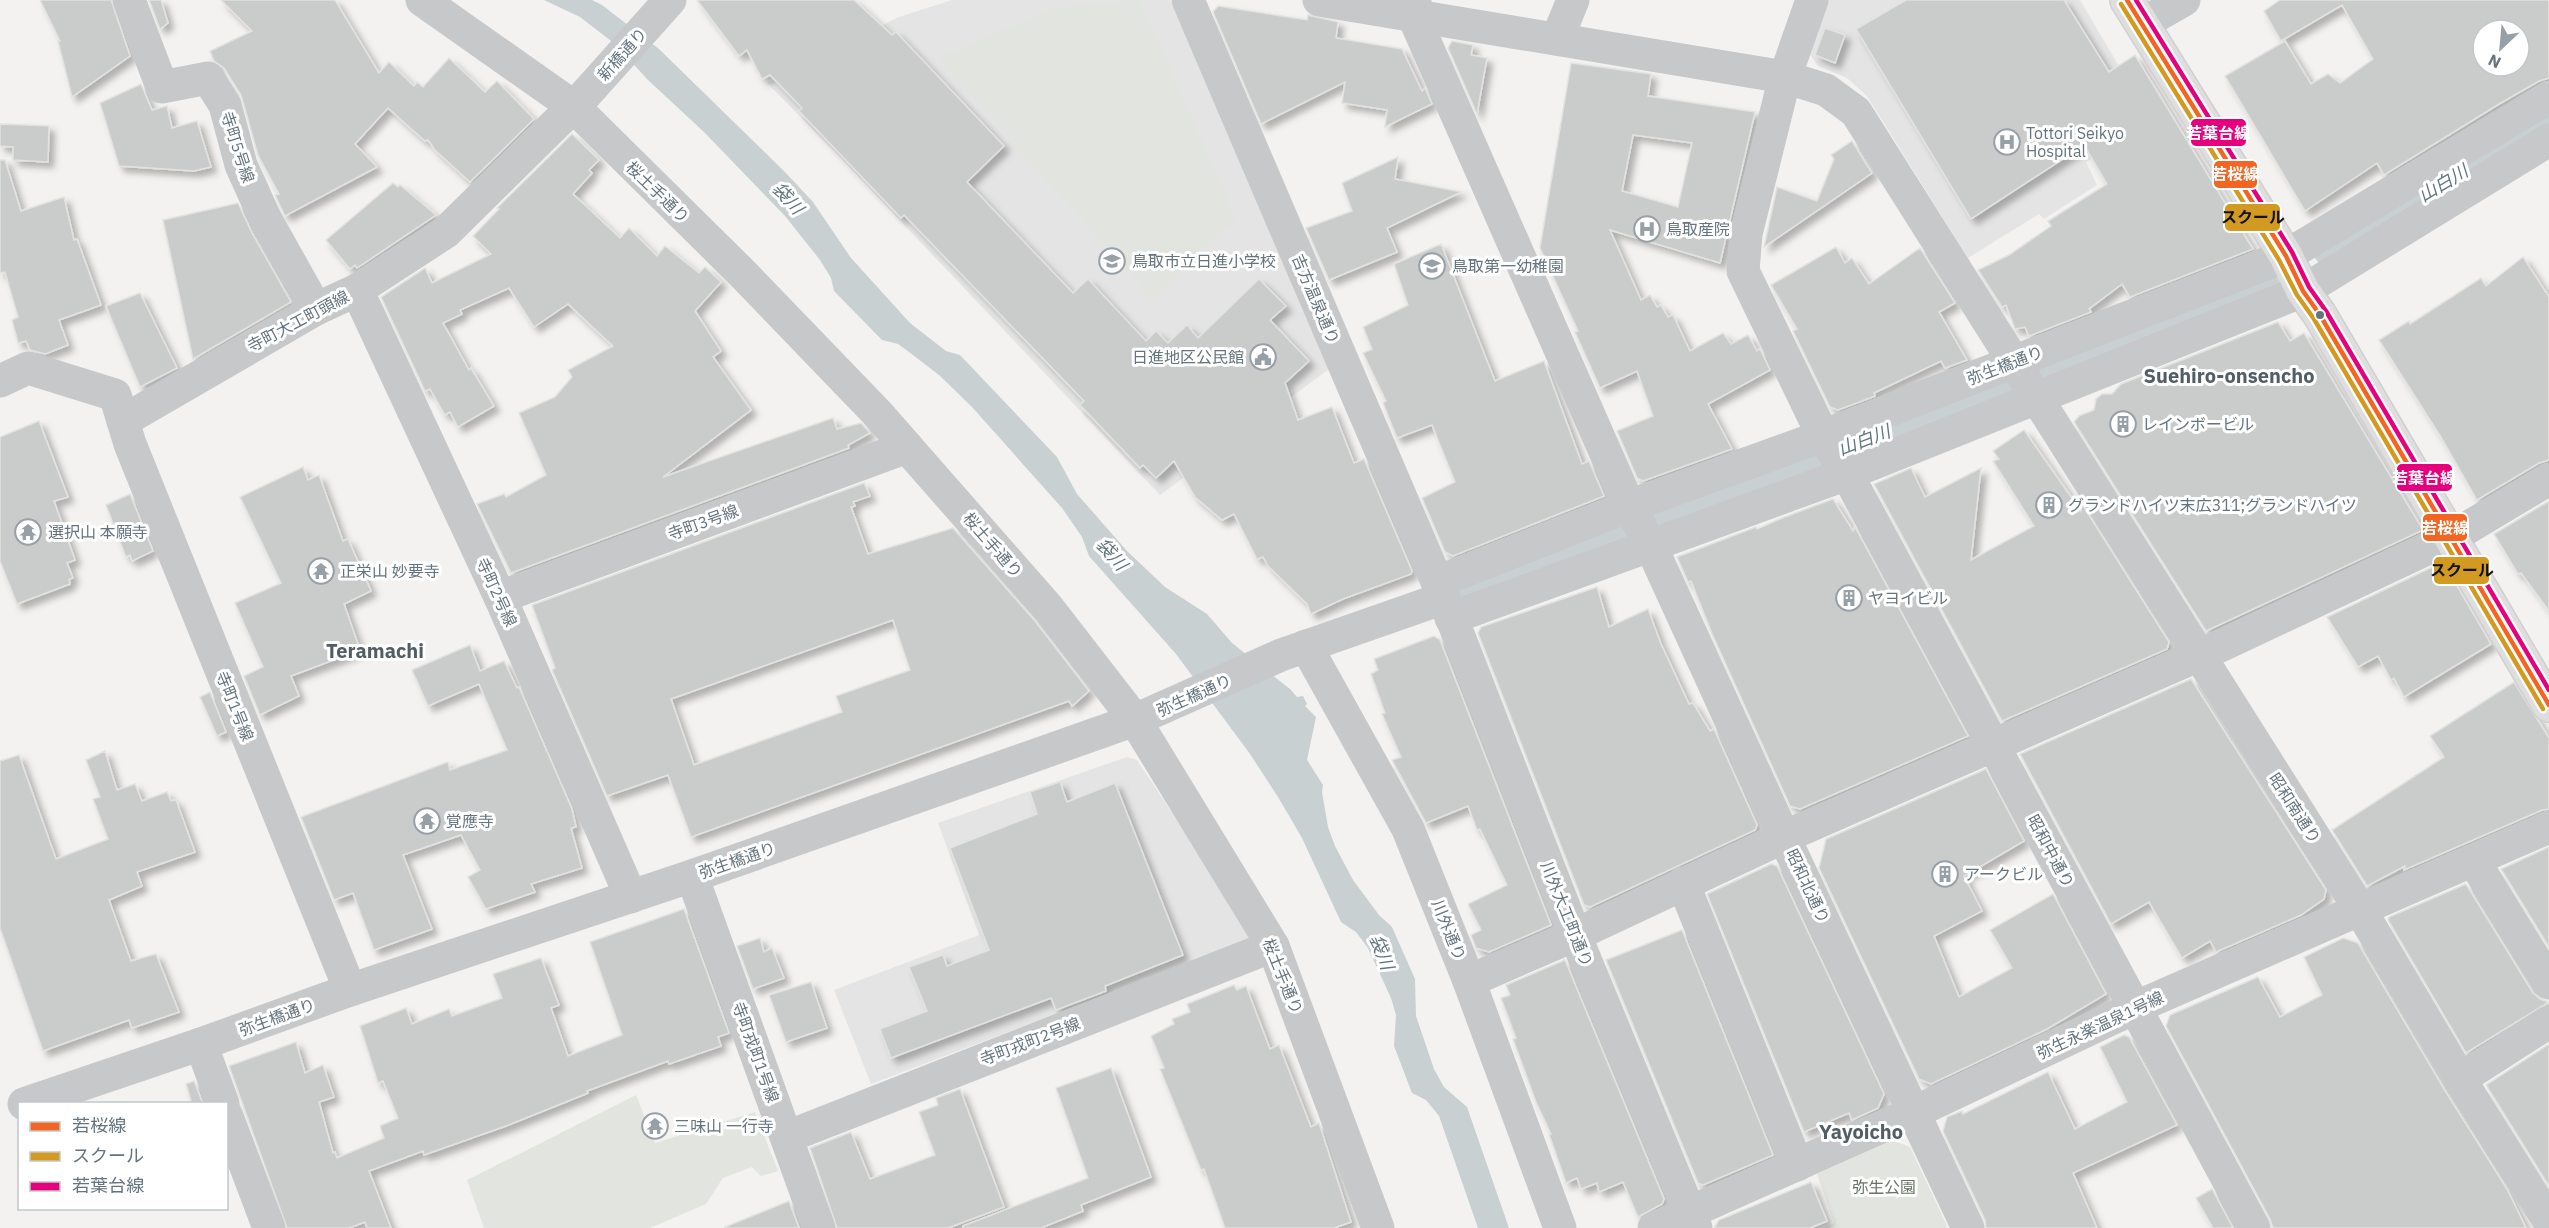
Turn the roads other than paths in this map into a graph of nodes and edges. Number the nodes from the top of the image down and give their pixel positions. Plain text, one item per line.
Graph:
1 (129, 0) edge
2 (422, 0) edge
3 (1188, 0) edge
4 (1318, 0) edge
5 (1573, 0) edge
6 (1812, 0) edge
7 (2184, 0) edge
8 (667, 4) edge
9 (1414, 8) edge
10 (2135, 12) edge
11 (1557, 39) junction
12 (1785, 77) junction
13 (2549, 97) edge
14 (579, 101) junction
15 (2549, 140) edge
16 (2286, 256) junction
17 (357, 290) junction
18 (2303, 291) junction
19 (316, 309) junction
20 (2013, 362) junction
21 (1, 375) edge
22 (2035, 398) junction
23 (123, 421) junction
24 (1823, 436) junction
25 (907, 447) junction
26 (1847, 474) junction
27 (2549, 479) edge
28 (1629, 506) junction
29 (2451, 537) junction
30 (1650, 544) junction
31 (500, 597) junction
32 (1444, 599) junction
33 (1293, 651) junction
34 (2198, 656) junction
35 (2549, 705) edge
36 (1145, 716) junction
37 (1995, 744) junction
38 (2549, 827) edge
39 (1784, 837) junction
40 (2474, 861) junction
41 (692, 876) junction
42 (1683, 883) junction
43 (631, 897) junction
44 (2361, 911) junction
45 (1575, 935) junction
46 (1273, 946) junction
47 (1469, 981) junction
48 (2549, 983) edge
49 (350, 990) junction
50 (2134, 1008) junction
51 (2549, 1022) edge
52 (201, 1044) junction
53 (2460, 1079) junction
54 (28, 1102) edge
55 (222, 1102) edge
56 (18, 1105) edge
57 (0, 1111) edge
58 (1915, 1112) junction
59 (228, 1118) edge
60 (787, 1137) junction
61 (1797, 1165) junction
62 (1693, 1220) edge
63 (2549, 1221) edge
64 (1375, 1227) edge
65 (268, 1228) edge
66 (819, 1228) edge
67 (1560, 1228) edge
68 (1654, 1228) edge
69 (1968, 1228) edge
70 (2254, 1228) edge

1 - 19 street, 寺町5号線
2 - 14 street, 桜土手通り
3 - 32 street, 吉方温泉通り
4 - 9 street, 昭和南通り
5 - 11 street
6 - 12 street, 昭和中通り
7 - 10 street
8 - 14 street, 新橋通り
9 - 11 street, 昭和南通り
9 - 28 street, 昭和北通り
10 - 16 main road
11 - 12 street, 昭和南通り
12 - 20 street, 昭和南通り
12 - 24 street, 昭和中通り
13 - 16 street, 弥生橋通り
14 - 17 street, 寺町大工町頭線
14 - 25 street, 桜土手通り
15 - 18 street, 弥生橋通り
16 - 18 main road
16 - 20 street, 弥生橋通り
17 - 19 street, 寺町大工町頭線
17 - 31 street, 寺町2号線
18 - 22 street, 弥生橋通り
18 - 29 main road
19 - 23 street, 寺町大工町頭線
20 - 22 street, 昭和南通り
20 - 24 street, 弥生橋通り
21 - 23 street
22 - 26 street, 弥生橋通り
22 - 34 street, 昭和南通り
23 - 49 street, 寺町1号線
24 - 26 street, 昭和中通り
24 - 28 street, 弥生橋通り
25 - 31 street, 寺町3号線
25 - 36 street, 桜土手通り
26 - 30 street, 弥生橋通り
26 - 37 street, 昭和中通り
27 - 29 street
28 - 30 street, 昭和北通り
28 - 32 street, 弥生橋通り
29 - 34 street
29 - 35 main road
30 - 32 street, 弥生橋通り
30 - 39 street, 昭和北通り
31 - 43 street, 寺町2号線
32 - 33 street, 弥生橋通り
32 - 45 street, 川外大工町通り
33 - 36 street, 弥生橋通り
33 - 47 street, 川外通り
34 - 37 street
34 - 44 street, 昭和南通り
36 - 41 street, 弥生橋通り
36 - 46 street, 桜土手通り
37 - 39 street
37 - 50 street, 昭和中通り
38 - 40 street, 弥生永楽温泉1号線
39 - 42 street
39 - 58 street, 昭和北通り
40 - 44 street, 弥生永楽温泉1号線
40 - 48 street
41 - 43 street, 弥生橋通り
41 - 60 street, 寺町戎町1号線
42 - 45 street
42 - 61 street
43 - 49 street, 弥生橋通り
44 - 50 street, 弥生永楽温泉1号線
44 - 53 street, 昭和南通り
45 - 47 street
45 - 62 street, 川外大工町通り
46 - 60 street, 寺町戎町2号線
46 - 64 street, 桜土手通り
47 - 67 street, 川外通り
49 - 52 street, 弥生橋通り
50 - 58 street, 弥生永楽温泉1号線
50 - 70 street, 昭和中通り
51 - 53 street
52 - 54 street, 弥生橋通り
52 - 55 street
53 - 63 street, 昭和南通り
56 - 57 street, 弥生橋通り
58 - 61 street, 弥生永楽温泉1号線
58 - 69 street, 昭和北通り
59 - 65 street
60 - 66 street, 寺町戎町1号線
61 - 62 street, 弥生永楽温泉1号線
62 - 68 street, 弥生永楽温泉1号線

